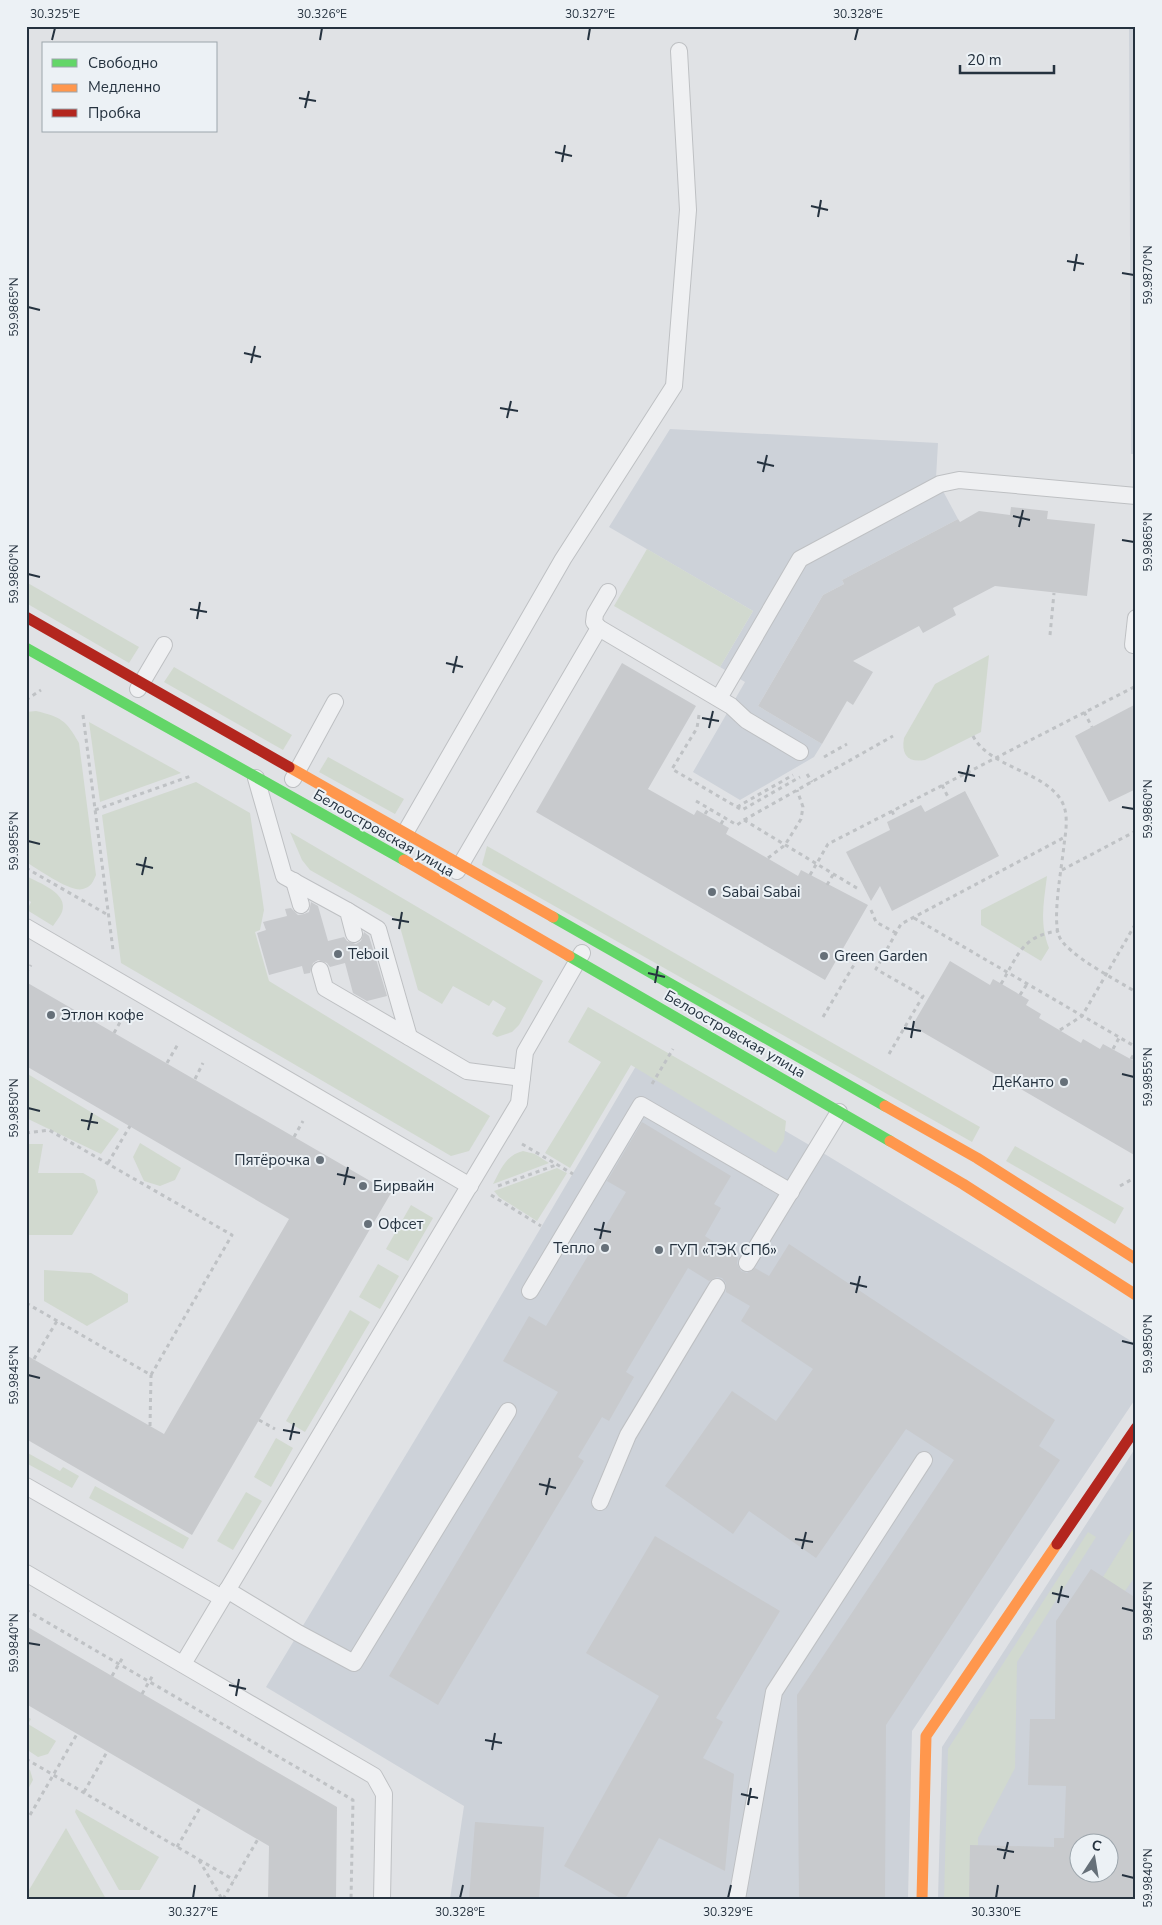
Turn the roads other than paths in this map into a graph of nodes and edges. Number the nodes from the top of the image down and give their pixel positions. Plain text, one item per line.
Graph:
1 (679, 51) dead end
2 (1136, 496) edge
3 (608, 592) dead end
4 (26, 617) edge
5 (1136, 618) edge
6 (599, 628) junction
7 (1133, 644) dead end
8 (164, 645) dead end
9 (26, 648) edge
10 (142, 683) junction
11 (719, 698) junction
12 (336, 702) dead end
13 (128, 706) junction
14 (800, 752) dead end
15 (297, 771) junction
16 (256, 778) junction
17 (284, 793) junction
18 (405, 833) junction
19 (393, 854) junction
20 (461, 864) junction
21 (294, 881) junction
22 (449, 886) junction
23 (301, 905) dead end
24 (348, 912) junction
25 (26, 927) edge
26 (354, 934) dead end
27 (590, 938) junction
28 (577, 961) junction
29 (320, 970) dead end
30 (373, 1000) dead end
31 (378, 1019) junction
32 (409, 1036) junction
33 (522, 1078) junction
34 (839, 1112) junction
35 (477, 1189) junction
36 (791, 1192) junction
37 (1136, 1260) edge
38 (747, 1264) dead end
39 (717, 1286) dead end
40 (530, 1292) dead end
41 (1136, 1295) edge
42 (508, 1411) dead end
43 (1135, 1430) edge
44 (924, 1460) dead end
45 (26, 1486) edge
46 (600, 1502) dead end
47 (26, 1574) edge
48 (225, 1594) junction
49 (183, 1664) junction
50 (382, 1899) edge
51 (737, 1899) edge
52 (922, 1899) edge

1 - 18 lane
2 - 11 lane
3 - 6 lane
4 - 10 street, Белоостровская улица
5 - 7 lane
6 - 11 lane
6 - 20 lane
8 - 10 lane
9 - 13 street, Белоостровская улица
10 - 13 lane
10 - 15 street, Белоостровская улица
11 - 14 lane
12 - 15 lane
13 - 16 street, Белоостровская улица
15 - 17 lane
15 - 18 street, Белоостровская улица
16 - 17 street, Белоостровская улица
16 - 21 lane
17 - 19 street, Белоостровская улица
18 - 19 lane
18 - 20 street, Белоостровская улица
19 - 22 street, Белоостровская улица
20 - 22 lane
20 - 27 street, Белоостровская улица
21 - 23 lane
21 - 24 lane
22 - 28 street, Белоостровская улица
24 - 26 lane
24 - 32 lane
25 - 35 lane
27 - 28 lane
27 - 37 street, Белоостровская улица
28 - 33 lane
28 - 34 street, Белоостровская улица
29 - 31 lane
30 - 31 lane
31 - 32 lane
32 - 33 lane
33 - 35 lane
34 - 36 lane
34 - 41 street, Белоостровская улица
35 - 48 lane
36 - 38 lane
36 - 40 lane
39 - 46 lane
42 - 48 lane
43 - 52 street
44 - 51 lane
45 - 48 lane
47 - 49 lane
48 - 49 lane
49 - 50 lane

